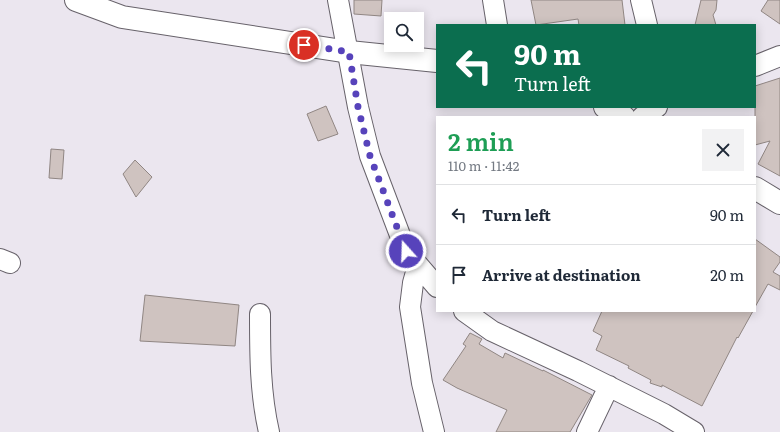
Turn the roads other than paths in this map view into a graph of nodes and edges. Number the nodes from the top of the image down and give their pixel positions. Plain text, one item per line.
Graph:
1 (76, 0) edge
2 (338, 0) edge
3 (492, 0) edge
4 (641, 0) edge
5 (496, 24) edge
6 (647, 24) edge
7 (349, 52) junction
8 (780, 56) edge
9 (436, 61) edge
10 (756, 66) edge
11 (607, 108) edge
12 (656, 108) edge
13 (622, 116) edge
14 (644, 116) edge
15 (756, 189) edge
16 (780, 203) edge
17 (418, 265) junction
18 (436, 286) edge
19 (465, 312) edge
20 (260, 314) dead end
21 (609, 386) junction
22 (269, 432) edge
23 (434, 432) edge
24 (587, 432) edge
25 (694, 432) edge

1 - 7 main road
2 - 7 street
3 - 5 street
4 - 6 street
7 - 9 main road
7 - 17 street
8 - 10 street
11 - 13 main road
12 - 14 street
15 - 16 main road
17 - 18 street
17 - 23 street
19 - 21 street
20 - 22 street
21 - 24 street
21 - 25 street

